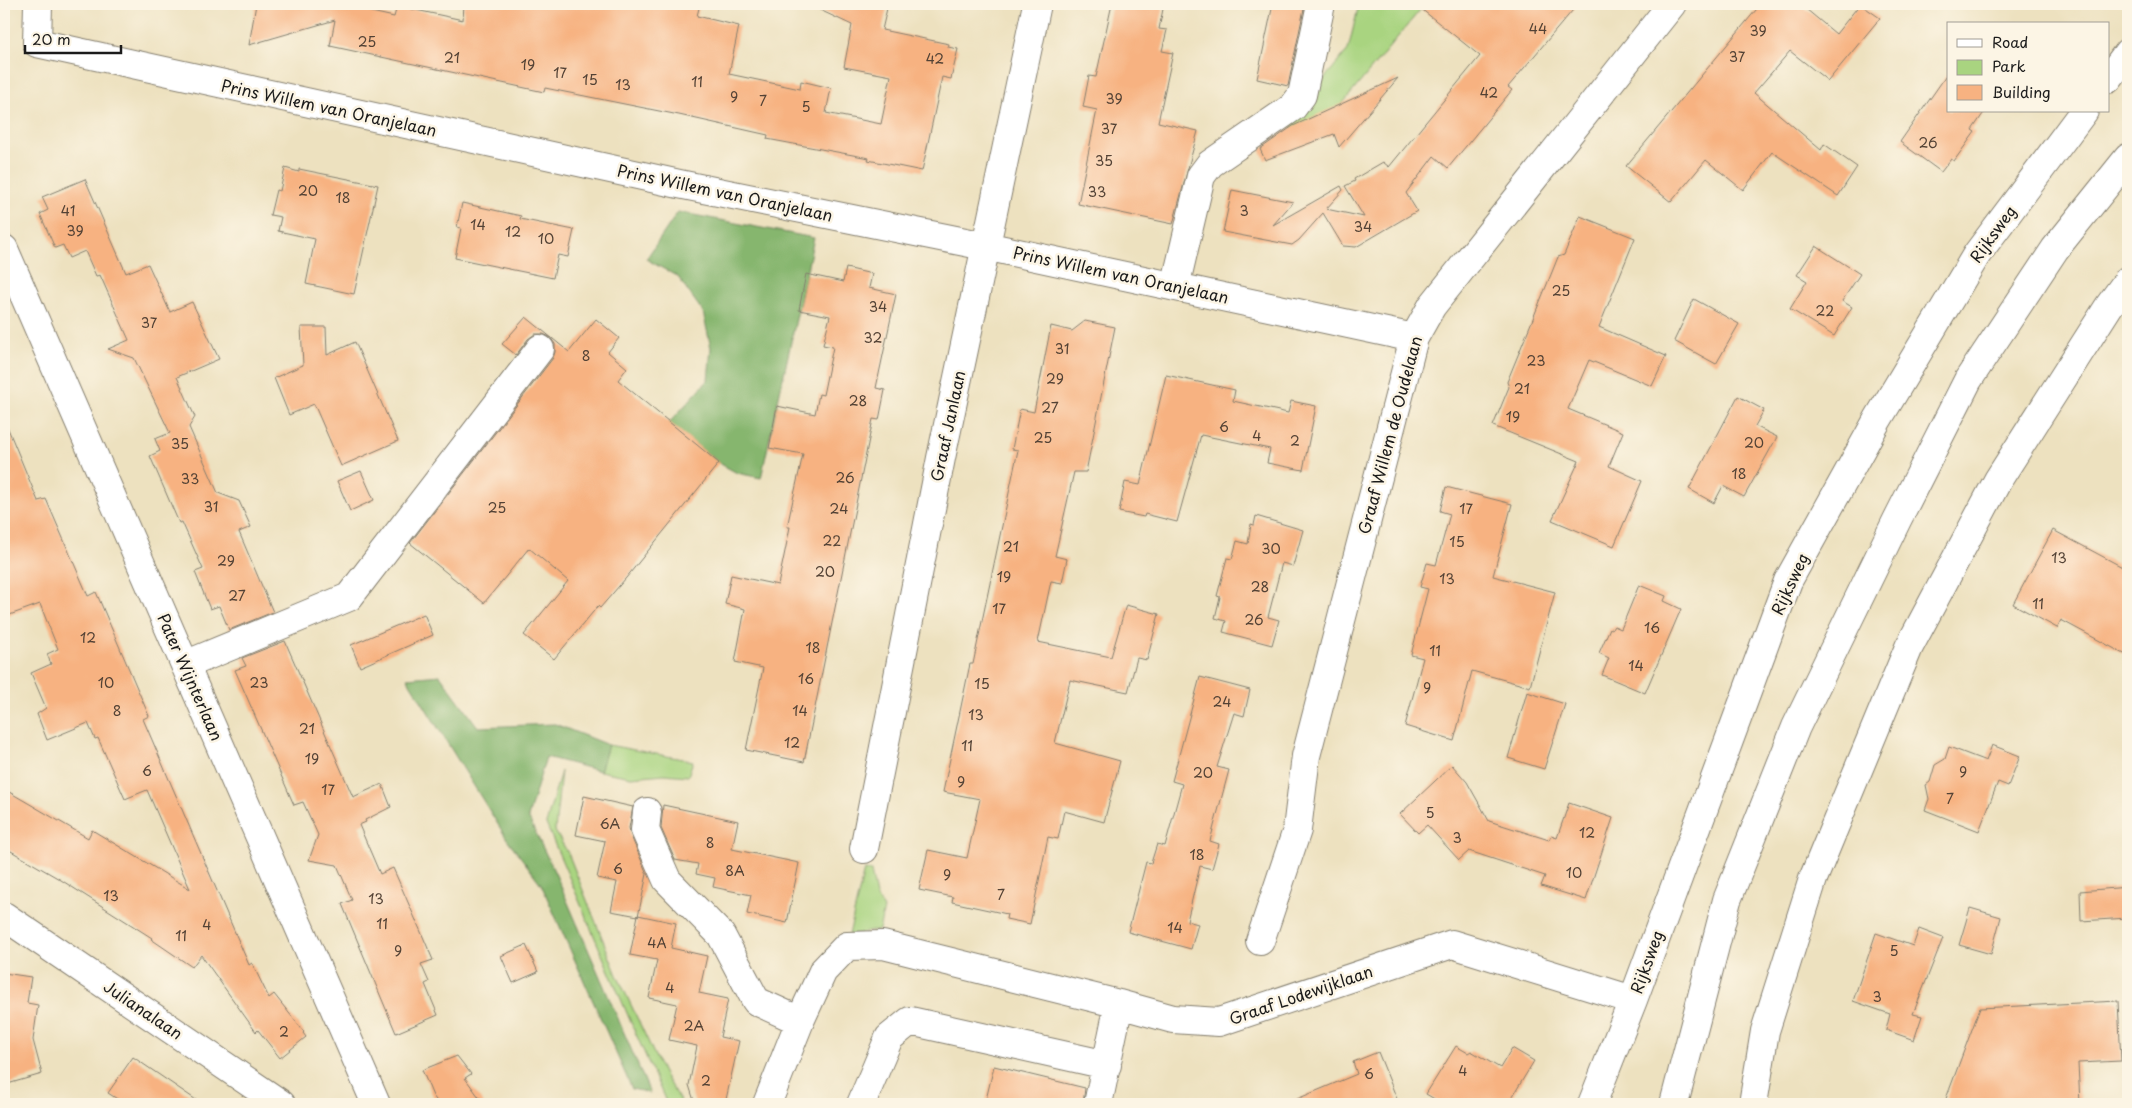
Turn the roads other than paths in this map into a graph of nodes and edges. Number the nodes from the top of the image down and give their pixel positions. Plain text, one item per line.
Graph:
1 (38, 4) edge
2 (1037, 4) edge
3 (1321, 4) edge
4 (1672, 4) edge
5 (2128, 52) edge
6 (2110, 76) edge
7 (2083, 112) edge
8 (2128, 158) edge
9 (985, 246) junction
10 (4, 249) edge
11 (2128, 280) edge
12 (1175, 287) junction
13 (1414, 338) junction
14 (540, 349) dead end
15 (185, 665) junction
16 (647, 812) dead end
17 (864, 850) dead end
18 (4, 916) edge
19 (1260, 941) dead end
20 (1633, 1000) junction
21 (1119, 1004) junction
22 (800, 1021) junction
23 (1107, 1065) junction
24 (282, 1104) edge
25 (376, 1104) edge
26 (768, 1104) edge
27 (861, 1104) edge
28 (1098, 1104) edge
29 (1592, 1104) edge
30 (1674, 1104) edge
31 (1753, 1104) edge

1 - 9 street, Prins Willem van Oranjelaan
2 - 9 street, Graaf Janlaan
3 - 12 street
4 - 13 street, Graaf Willem de Oudelaan
5 - 6 street
7 - 20 street, Rijksweg
8 - 30 street
9 - 12 street, Prins Willem van Oranjelaan
9 - 17 street, Graaf Janlaan
10 - 15 street, Pater Wijnterlaan
11 - 31 street
12 - 13 street, Prins Willem van Oranjelaan
13 - 19 street, Graaf Willem de Oudelaan
14 - 15 street
15 - 25 street, Pater Wijnterlaan
16 - 22 street
18 - 24 street, Julianalaan
20 - 21 street, Graaf Lodewijklaan
20 - 29 street, Rijksweg
21 - 22 street, Graaf Lodewijklaan
21 - 23 street
22 - 26 street
23 - 27 street
23 - 28 street

